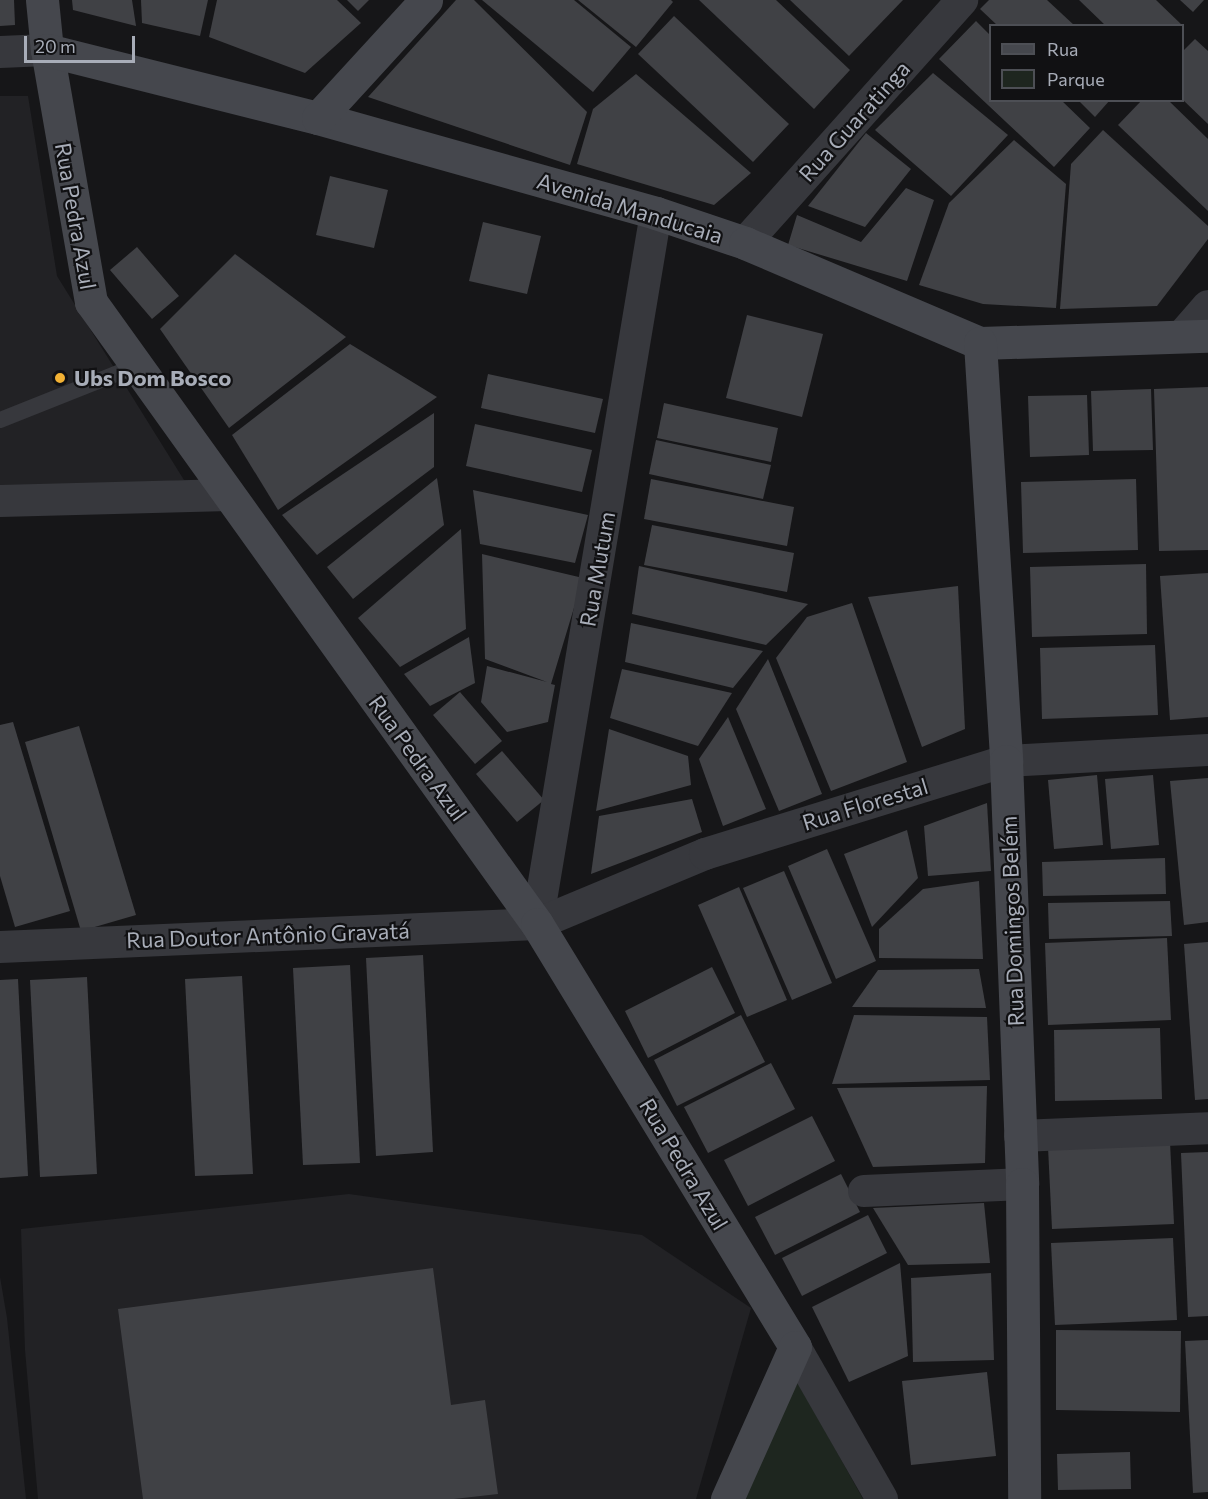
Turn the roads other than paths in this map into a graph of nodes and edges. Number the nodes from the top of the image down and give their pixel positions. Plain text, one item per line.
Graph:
1 (42, 0) edge
2 (426, 0) edge
3 (962, 0) edge
4 (47, 50) junction
5 (0, 52) edge
6 (318, 118) junction
7 (656, 213) junction
8 (746, 243) junction
9 (1208, 306) edge
10 (1194, 337) edge
11 (980, 343) junction
12 (136, 366) junction
13 (0, 420) edge
14 (229, 495) junction
15 (0, 501) edge
16 (1208, 750) edge
17 (1006, 761) junction
18 (537, 924) junction
19 (0, 947) edge
20 (1208, 1128) edge
21 (1020, 1136) junction
22 (1022, 1184) junction
23 (864, 1191) dead end
24 (795, 1347) junction
25 (727, 1499) edge
26 (882, 1499) edge
27 (1024, 1499) edge

1 - 4 street, Rua Pedra Azul
2 - 6 street
3 - 8 street, Rua Guaratinga
4 - 5 street
4 - 6 street, Avenida Manducaia
4 - 12 street, Rua Pedra Azul
6 - 7 street, Avenida Manducaia
7 - 8 street, Avenida Manducaia
7 - 18 street, Rua Mutum
8 - 11 street, Avenida Manducaia
9 - 10 street
10 - 11 street, Avenida Manducaia
11 - 17 street, Rua Domingos Belém
12 - 13 lane
12 - 14 street, Rua Pedra Azul
14 - 15 street
14 - 18 street, Rua Pedra Azul
16 - 17 street, Rua Florestal
17 - 18 street, Rua Florestal
17 - 21 street, Rua Domingos Belém
18 - 19 street, Rua Doutor Antônio Gravatá
18 - 24 street, Rua Pedra Azul
20 - 21 street
21 - 22 street, Rua Domingos Belém
22 - 23 street
22 - 27 street, Rua Domingos Belém
24 - 25 street
24 - 26 street

